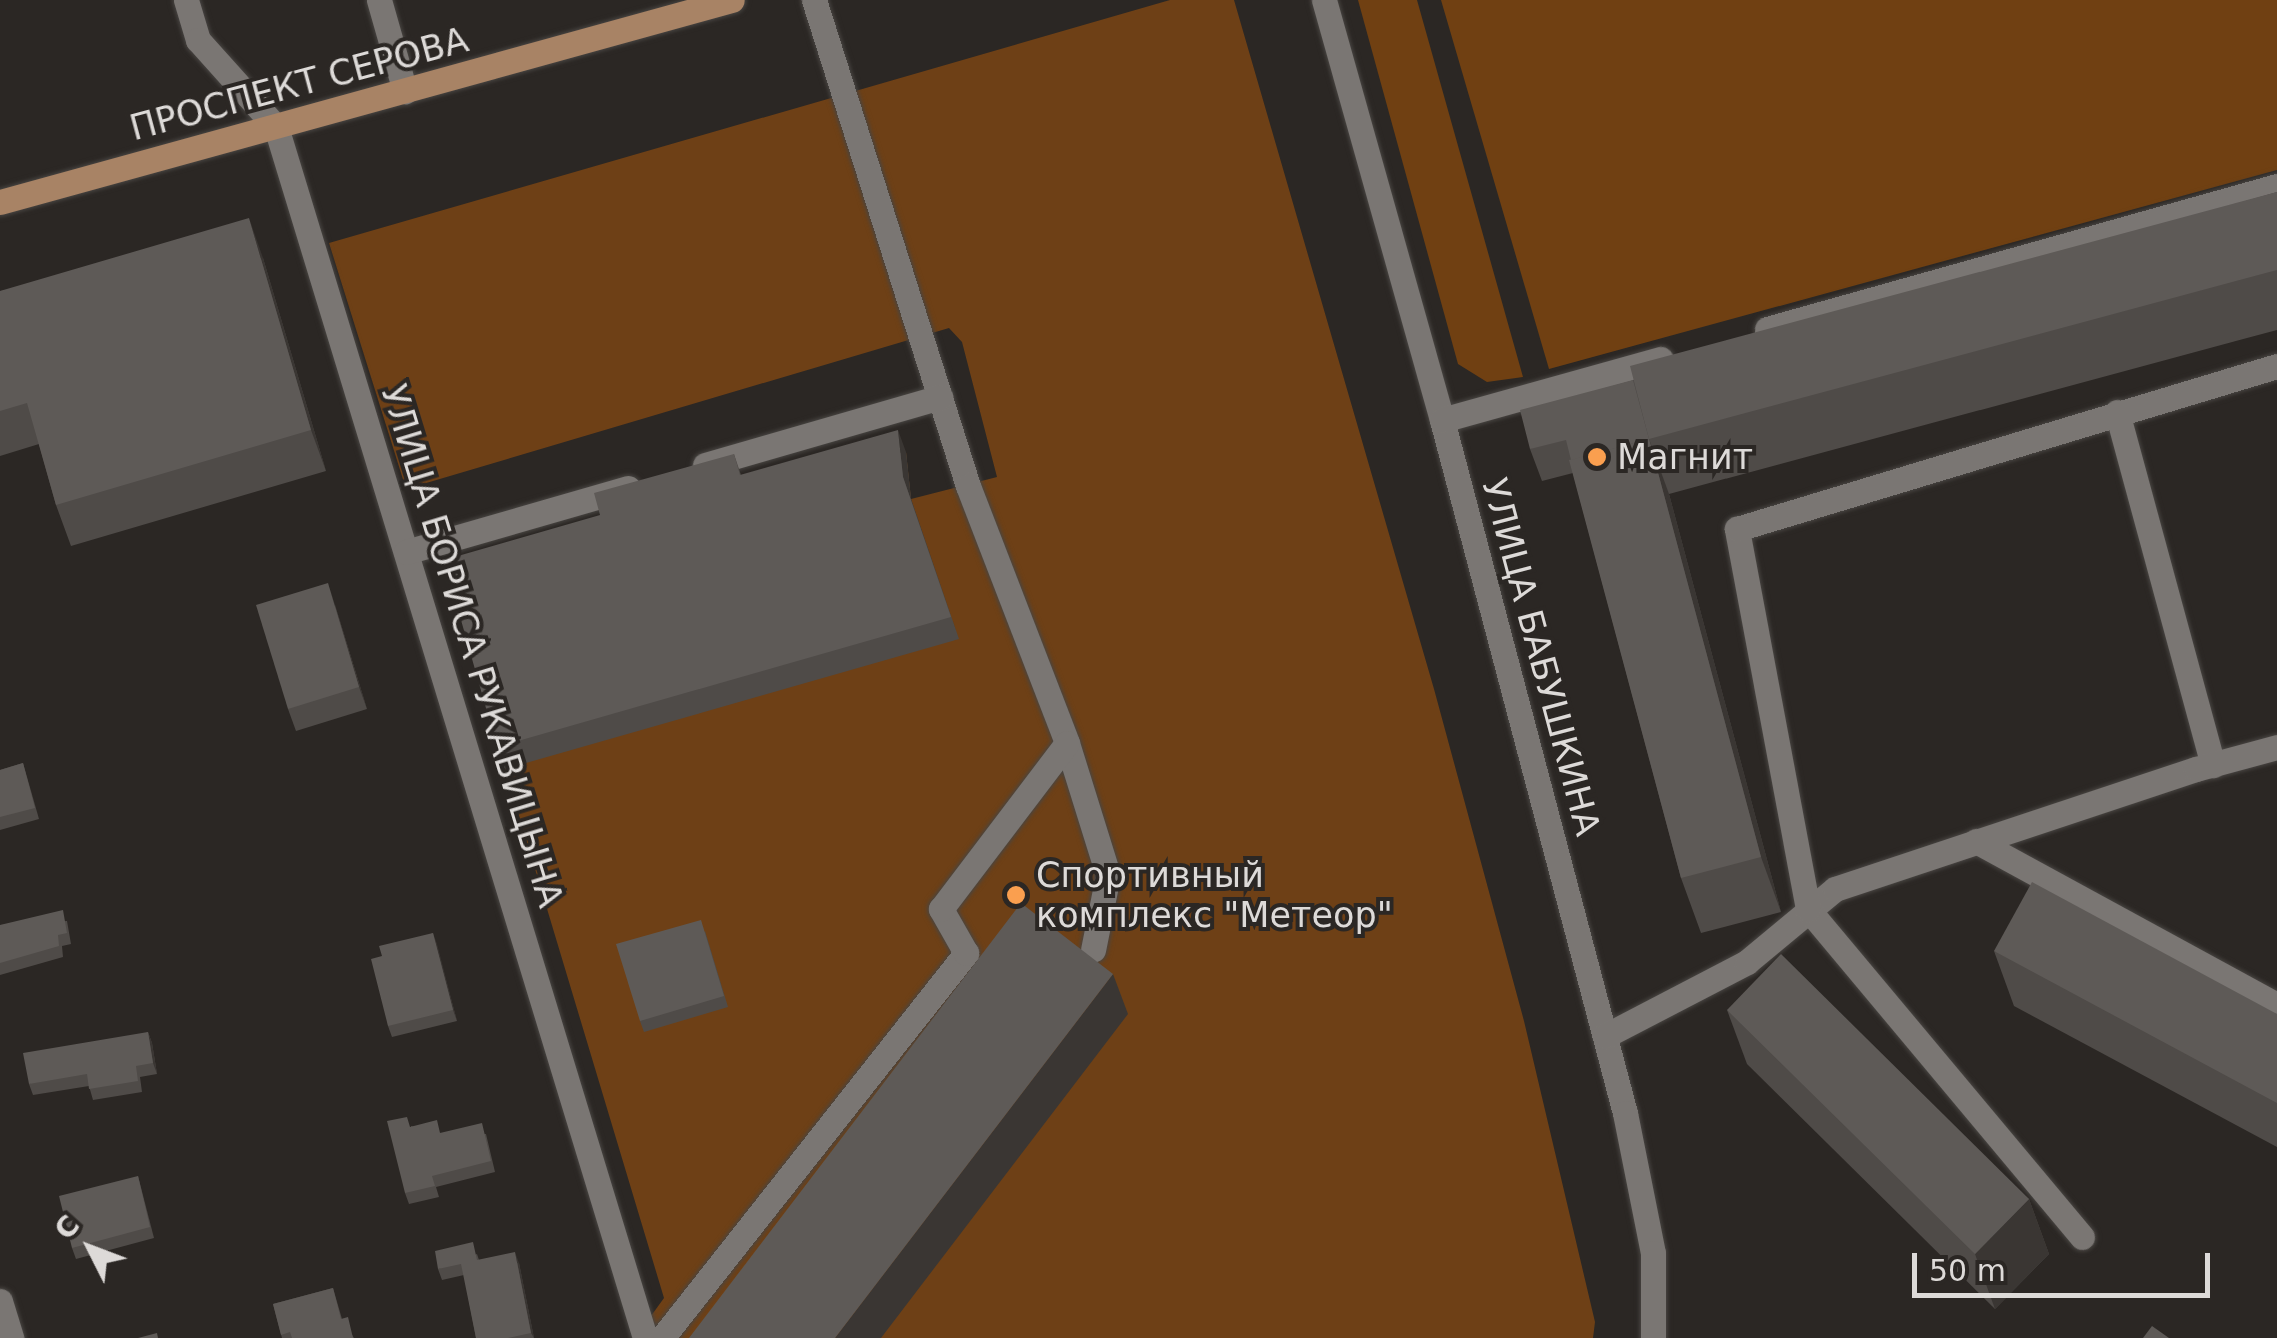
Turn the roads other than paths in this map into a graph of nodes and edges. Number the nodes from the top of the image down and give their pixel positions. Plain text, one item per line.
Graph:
1 (186, 0) edge
2 (379, 0) edge
3 (732, 0) edge
4 (814, 0) edge
5 (1324, 0) edge
6 (405, 91) junction
7 (276, 126) junction
8 (2277, 186) edge
9 (0, 202) edge
10 (1750, 334) edge
11 (1693, 350) edge
12 (2277, 366) edge
13 (940, 397) junction
14 (2117, 412) junction
15 (1442, 420) junction
16 (406, 552) junction
17 (1067, 743) junction
18 (2277, 747) edge
19 (2214, 765) junction
20 (1976, 841) junction
21 (1808, 908) junction
22 (1093, 950) dead end
23 (2277, 1005) edge
24 (1605, 1036) junction
25 (2082, 1237) dead end
26 (0, 1301) edge
27 (11, 1338) edge
28 (646, 1338) edge
29 (662, 1338) edge
30 (1653, 1338) edge

1 - 7 street, УЛИЦА БОРИСА РУКАВИЦЫНА
2 - 6 street
3 - 6 main road, ПРОСПЕКТ СЕРОВА
4 - 13 street
5 - 15 street, УЛИЦА БАБУШКИНА
6 - 7 main road, ПРОСПЕКТ СЕРОВА
7 - 9 main road, ПРОСПЕКТ СЕРОВА
7 - 16 street, УЛИЦА БОРИСА РУКАВИЦЫНА
8 - 10 street
11 - 15 street
12 - 14 street
13 - 16 street
13 - 17 street
14 - 19 street
14 - 21 street
15 - 24 street, УЛИЦА БАБУШКИНА
16 - 28 street, УЛИЦА БОРИСА РУКАВИЦЫНА
17 - 22 street
17 - 29 street
18 - 19 street
19 - 20 street
20 - 21 street
20 - 23 street
21 - 24 street
21 - 25 street
24 - 30 street, УЛИЦА БАБУШКИНА
26 - 27 street

